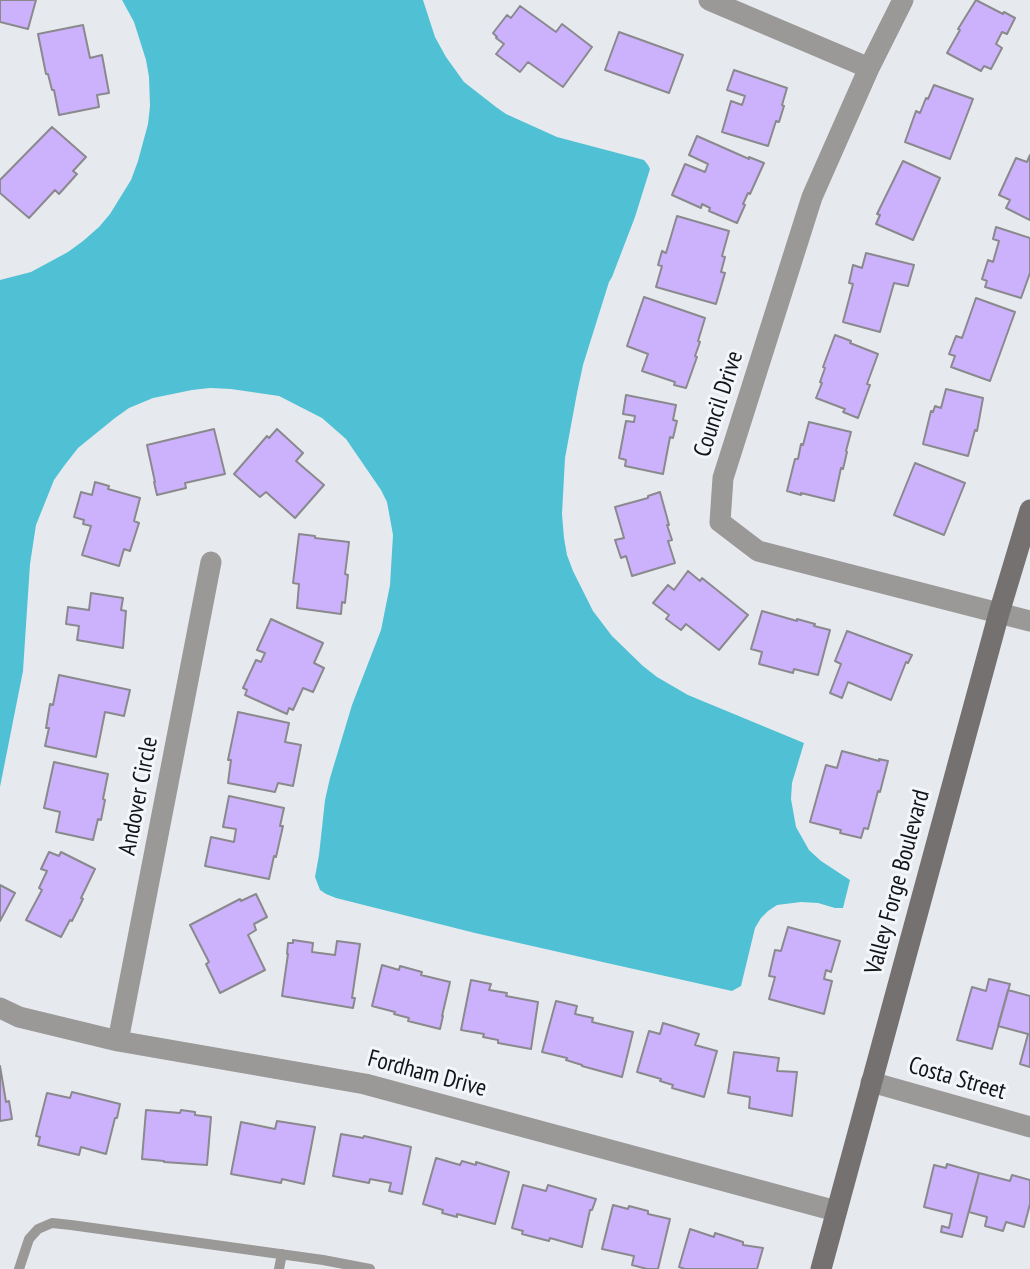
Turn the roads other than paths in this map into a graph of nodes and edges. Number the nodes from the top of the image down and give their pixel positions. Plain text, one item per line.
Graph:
1 (709, 0) edge
2 (903, 0) edge
3 (869, 68) junction
4 (1030, 510) edge
5 (211, 562) dead end
6 (999, 613) junction
7 (1030, 621) edge
8 (0, 1008) edge
9 (118, 1041) junction
10 (871, 1083) junction
11 (1030, 1127) edge
12 (836, 1211) junction
13 (282, 1254) junction
14 (364, 1268) edge
15 (19, 1269) edge
16 (279, 1269) edge
17 (821, 1269) edge

1 - 3 street
2 - 3 street, Council Drive
3 - 6 street, Council Drive
4 - 6 street, Valley Forge Boulevard
5 - 9 street, Andover Circle
6 - 7 street, Council Drive
6 - 10 street, Valley Forge Boulevard
8 - 9 street, Fordham Drive
9 - 12 street, Fordham Drive
10 - 11 street, Costa Street
10 - 12 street, Valley Forge Boulevard
12 - 17 street, Valley Forge Boulevard
13 - 14 lane
13 - 15 lane
13 - 16 lane

